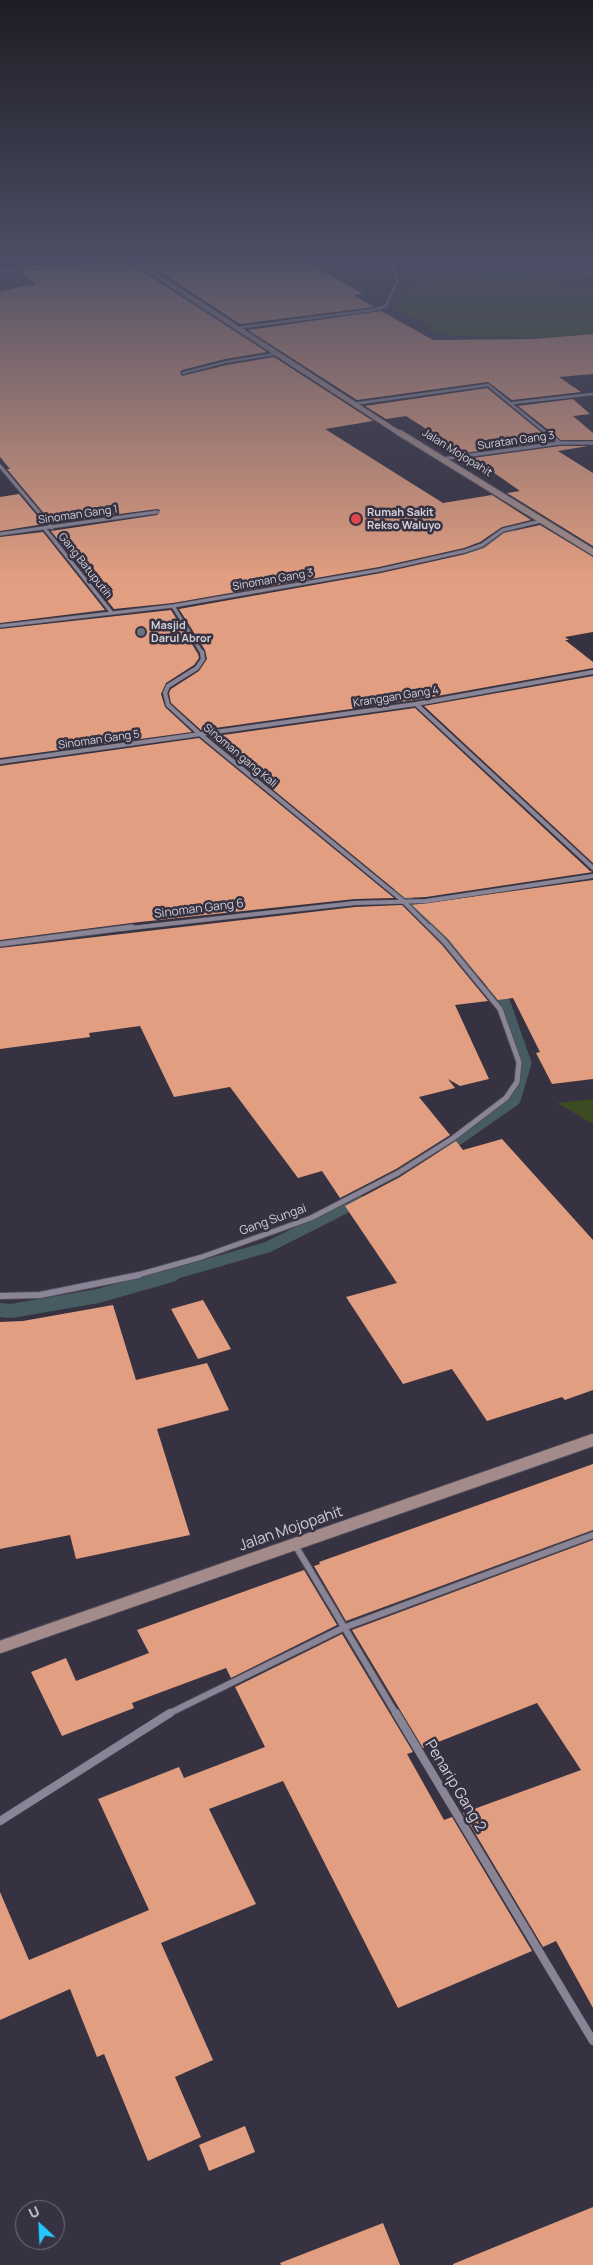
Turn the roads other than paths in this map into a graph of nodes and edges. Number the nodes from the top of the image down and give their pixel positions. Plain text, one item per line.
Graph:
1 (212, 366) edge
2 (293, 366) edge
3 (183, 373) dead end
4 (593, 394) edge
5 (513, 403) junction
6 (353, 404) junction
7 (560, 443) junction
8 (593, 443) edge
9 (442, 459) junction
10 (0, 466) edge
11 (158, 512) dead end
12 (541, 521) junction
13 (45, 528) junction
14 (52, 528) junction
15 (0, 534) edge
16 (593, 552) edge
17 (173, 606) junction
18 (112, 613) junction
19 (0, 626) edge
20 (593, 672) edge
21 (416, 704) junction
22 (201, 735) junction
23 (0, 762) edge
24 (593, 868) edge
25 (593, 876) edge
26 (402, 900) junction
27 (0, 944) edge
28 (517, 1082) joint
29 (0, 1296) edge
30 (593, 1440) edge
31 (593, 1535) edge
32 (295, 1545) junction
33 (343, 1628) junction
34 (0, 1647) edge
35 (0, 1821) edge
36 (593, 2041) edge

1 - 3 lane
2 - 6 main road, Jalan Mojopahit
4 - 5 street
5 - 6 street
5 - 7 street
6 - 9 main road, Jalan Mojopahit
7 - 8 street, Suratan Gang 3
7 - 9 street, Suratan Gang 3
9 - 12 main road, Jalan Mojopahit
10 - 14 street
11 - 14 street, Sinoman Gang 1
12 - 16 main road, Jalan Mojopahit
12 - 17 street, Sinoman Gang 3
13 - 14 street, Sinoman Gang 1
13 - 15 street, Sinoman Gang 1
13 - 18 street, Gang Batuputih
17 - 18 street, Sinoman Gang 3
17 - 22 street, Sinoman gang Kali
18 - 19 street, Sinoman Gang 3
20 - 21 street, Kranggan Gang 4
21 - 22 street, Kranggan Gang 4
21 - 24 street
22 - 23 street, Sinoman Gang 5
22 - 26 street, Sinoman gang Kali
25 - 26 street, Sinoman Gang 6
26 - 27 street, Sinoman Gang 6
26 - 28 street, Sinoman gang Kali
28 - 29 street, Gang Sungai
30 - 32 main road, Jalan Mojopahit
31 - 33 street
32 - 33 street, Penarip Gang 2
32 - 34 main road, Jalan Mojopahit
33 - 35 street
33 - 36 street, Penarip Gang 2

